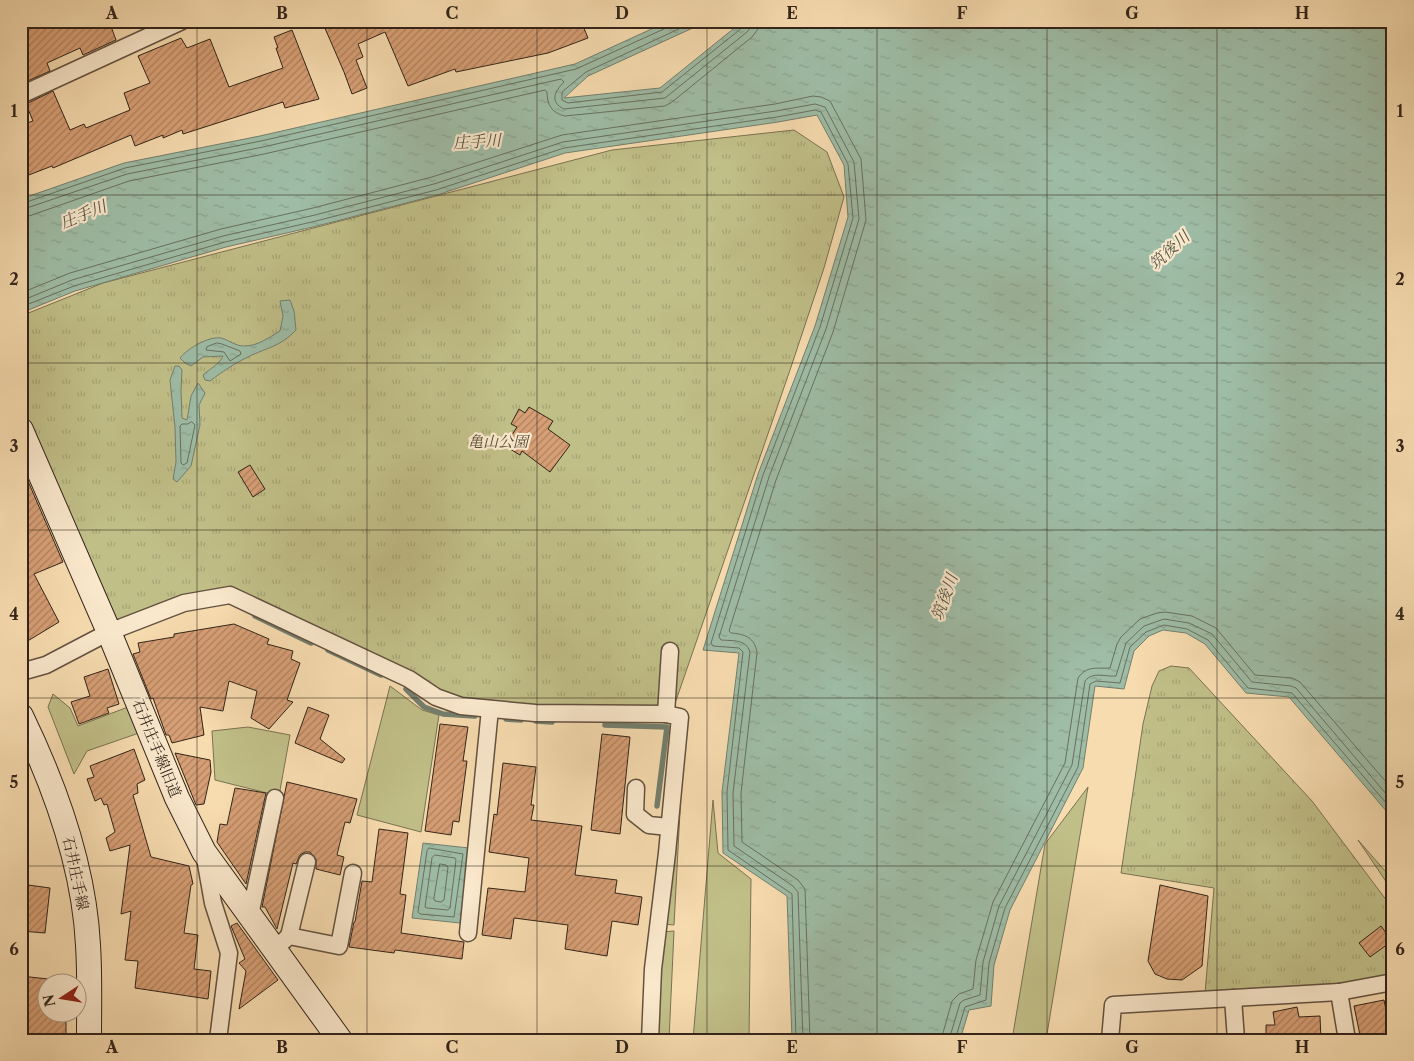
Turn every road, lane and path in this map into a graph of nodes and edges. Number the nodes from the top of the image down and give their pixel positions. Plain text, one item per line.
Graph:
1 (182, 21) edge
2 (21, 95) edge
3 (21, 430) edge
4 (109, 632) junction
5 (670, 650) dead end
6 (21, 672) edge
7 (490, 709) junction
8 (666, 714) junction
9 (21, 716) edge
10 (636, 788) dead end
11 (274, 798) dead end
12 (669, 827) junction
13 (204, 852) junction
14 (307, 862) dead end
15 (353, 873) dead end
16 (250, 914) junction
17 (468, 933) dead end
18 (282, 943) junction
19 (1393, 982) edge
20 (1339, 992) junction
21 (1233, 998) junction
22 (90, 1040) edge
23 (218, 1040) edge
24 (340, 1040) edge
25 (650, 1040) edge
26 (1110, 1040) edge
27 (1236, 1040) edge
28 (1348, 1040) edge

1 - 2 street
3 - 4 street, 石井庄手線旧道
4 - 6 street
4 - 7 street
4 - 13 street, 石井庄手線旧道
5 - 8 street
7 - 8 street
7 - 17 street
8 - 12 street
9 - 22 street, 石井庄手線
10 - 12 street
11 - 16 street
12 - 25 street
13 - 16 street, 石井庄手線旧道
13 - 23 street
14 - 18 street
15 - 18 street
16 - 18 street, 石井庄手線旧道
18 - 24 street, 石井庄手線旧道
19 - 20 street
20 - 21 street
20 - 28 street
21 - 26 street
21 - 27 street

